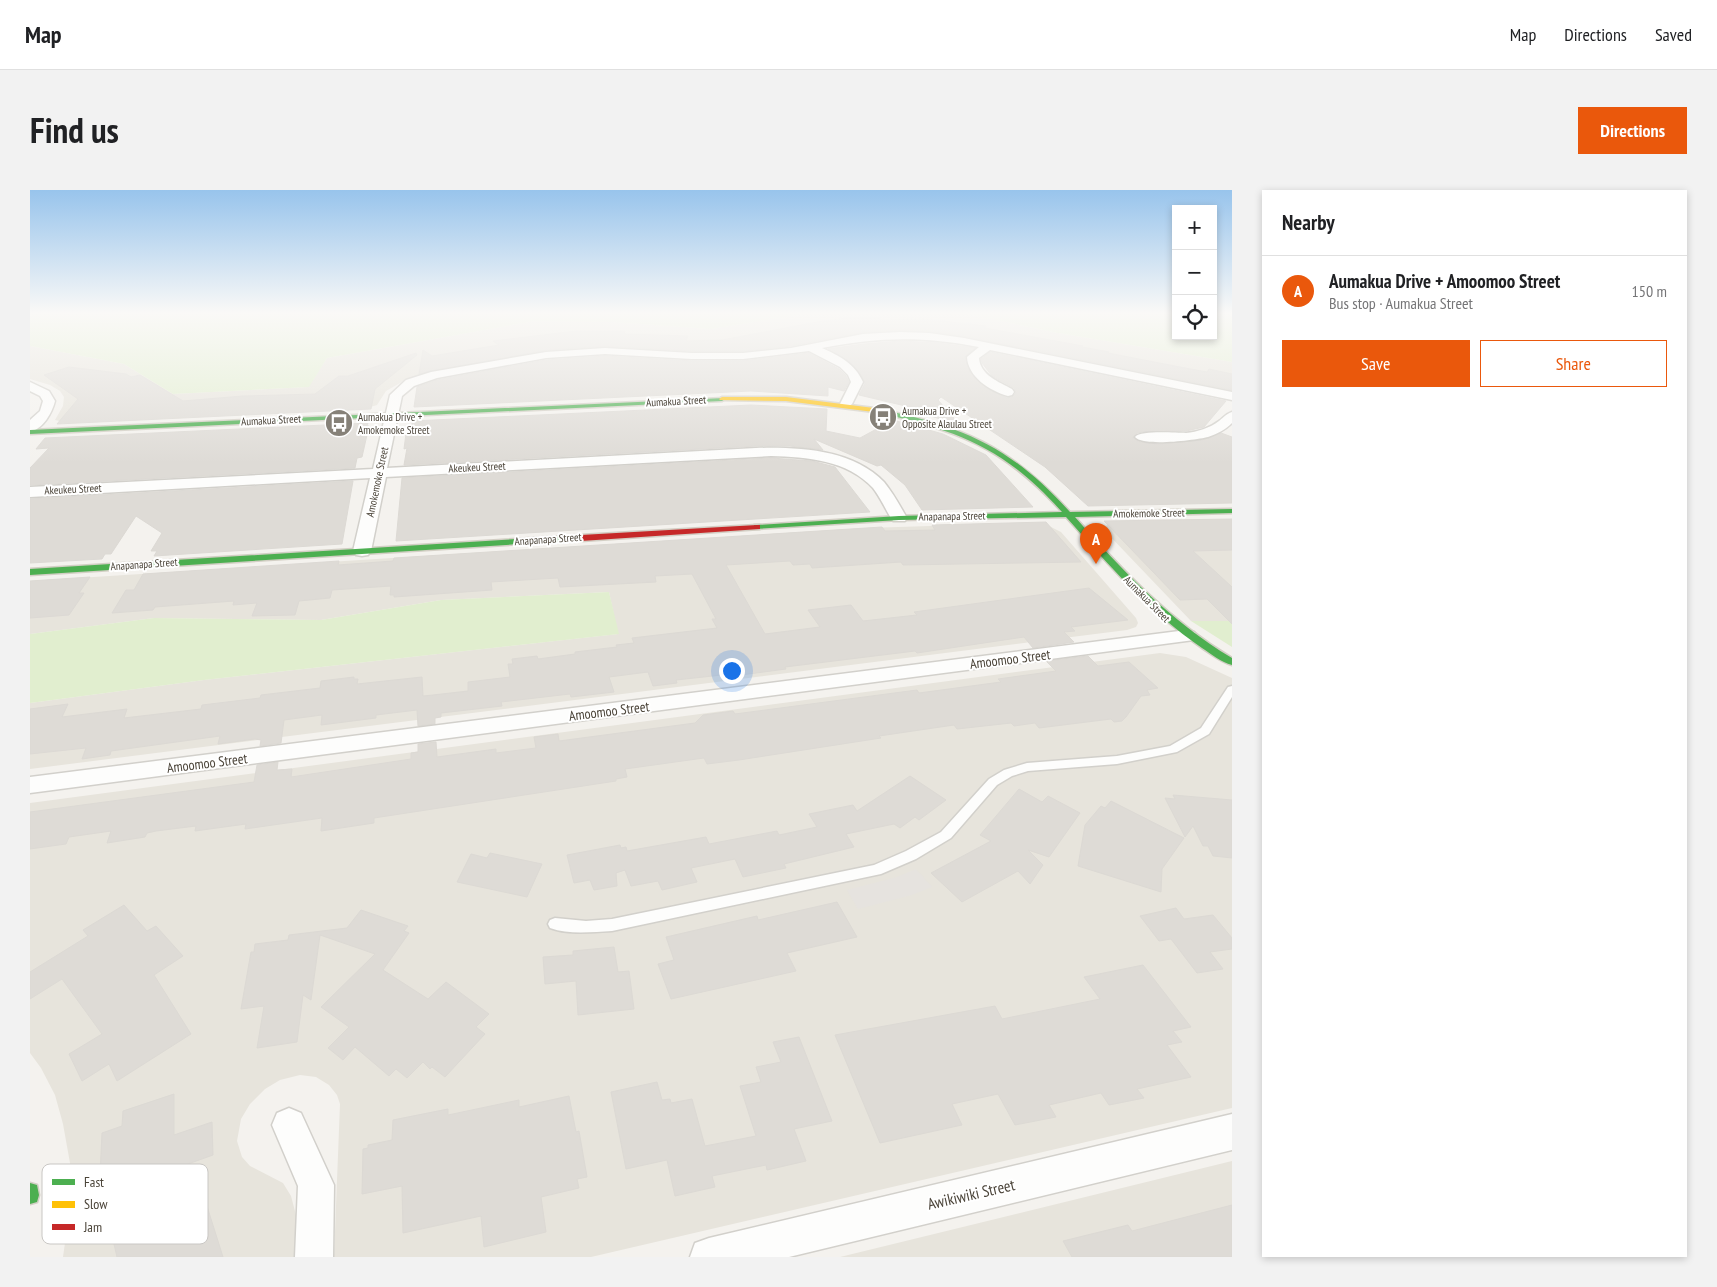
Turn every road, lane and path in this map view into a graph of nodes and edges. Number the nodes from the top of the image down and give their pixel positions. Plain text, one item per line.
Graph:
1 (494, 364) edge
2 (842, 364) edge
3 (974, 364) edge
4 (1075, 364) edge
5 (30, 386) edge
6 (1008, 392) dead end
7 (1232, 396) edge
8 (846, 404) junction
9 (391, 415) junction
10 (1232, 416) edge
11 (30, 430) edge
12 (1142, 437) dead end
13 (378, 473) junction
14 (30, 492) edge
15 (1232, 511) edge
16 (1067, 514) junction
17 (899, 518) junction
18 (362, 551) junction
19 (30, 572) edge
20 (1187, 636) junction
21 (1232, 662) edge
22 (1232, 689) edge
23 (30, 785) edge
24 (555, 924) dead end
25 (290, 1126) dead end
26 (1232, 1132) edge
27 (314, 1257) edge
28 (709, 1257) edge

1 - 9 street, Amokemoke Street
2 - 8 street
3 - 6 street
4 - 7 street, Amokemoke Street
5 - 11 street
8 - 9 street, Aumakua Street
8 - 16 street, Aumakua Street
9 - 11 street, Aumakua Street
9 - 13 street, Amokemoke Street
10 - 12 street
13 - 14 street, Akeukeu Street
13 - 17 street, Akeukeu Street
13 - 18 street, Amokemoke Street
15 - 16 street, Amokemoke Street
16 - 17 street, Anapanapa Street
16 - 20 street, Aumakua Street
17 - 18 street, Anapanapa Street
18 - 19 street, Anapanapa Street
20 - 21 street, Aumakua Street
20 - 23 street, Amoomoo Street
22 - 24 lane
25 - 27 street
26 - 28 street, Awikiwiki Street

